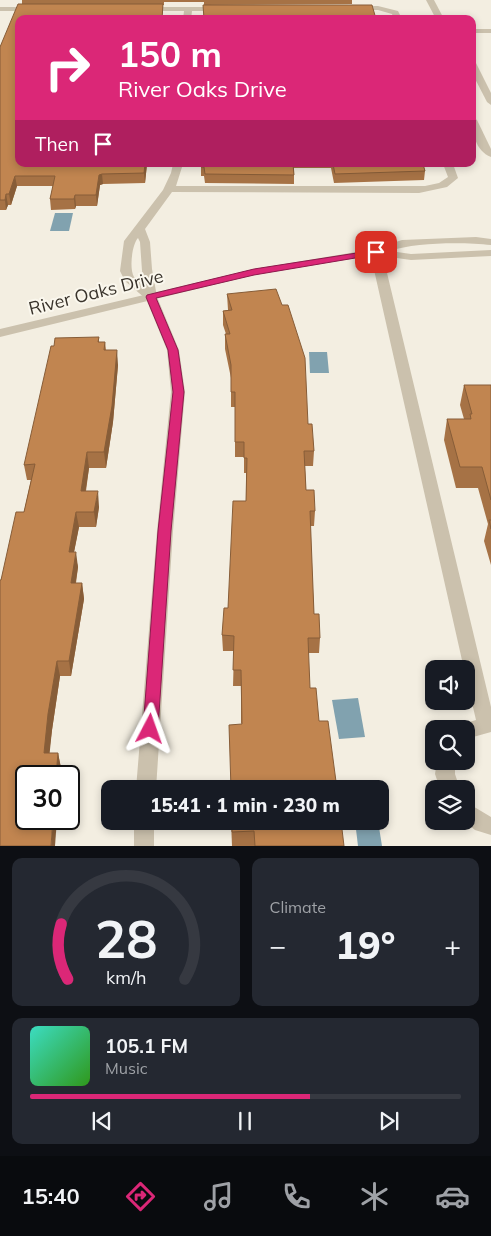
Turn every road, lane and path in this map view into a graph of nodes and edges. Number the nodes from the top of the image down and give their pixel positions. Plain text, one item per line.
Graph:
1 (430, 0) edge
2 (343, 8) edge
3 (0, 9) edge
4 (38, 9) edge
5 (134, 9) edge
6 (188, 9) junction
7 (226, 9) edge
8 (187, 15) edge
9 (397, 15) edge
10 (438, 15) edge
11 (476, 24) edge
12 (491, 24) edge
13 (491, 30) edge
14 (476, 31) edge
15 (476, 71) edge
16 (491, 102) edge
17 (476, 129) edge
18 (491, 154) edge
19 (178, 167) edge
20 (449, 167) edge
21 (170, 189) junction
22 (140, 229) junction
23 (491, 242) edge
24 (376, 252) junction
25 (491, 253) edge
26 (151, 297) junction
27 (0, 333) edge
28 (489, 724) edge
29 (475, 728) edge
30 (147, 780) edge
31 (475, 818) edge
32 (491, 826) edge
33 (144, 830) edge
34 (144, 846) edge

1 - 10 street
2 - 9 street
3 - 4 street
5 - 6 street
6 - 7 street
6 - 8 street
11 - 12 street
13 - 14 street
15 - 16 street
17 - 18 street
19 - 21 street
20 - 21 street
21 - 22 street
22 - 26 street
22 - 26 street
23 - 24 street, River Oaks Drive
24 - 25 street, River Oaks Drive
24 - 26 street, River Oaks Drive
24 - 28 street
26 - 27 street, River Oaks Drive
26 - 30 street
28 - 29 street
31 - 32 street
33 - 34 street

